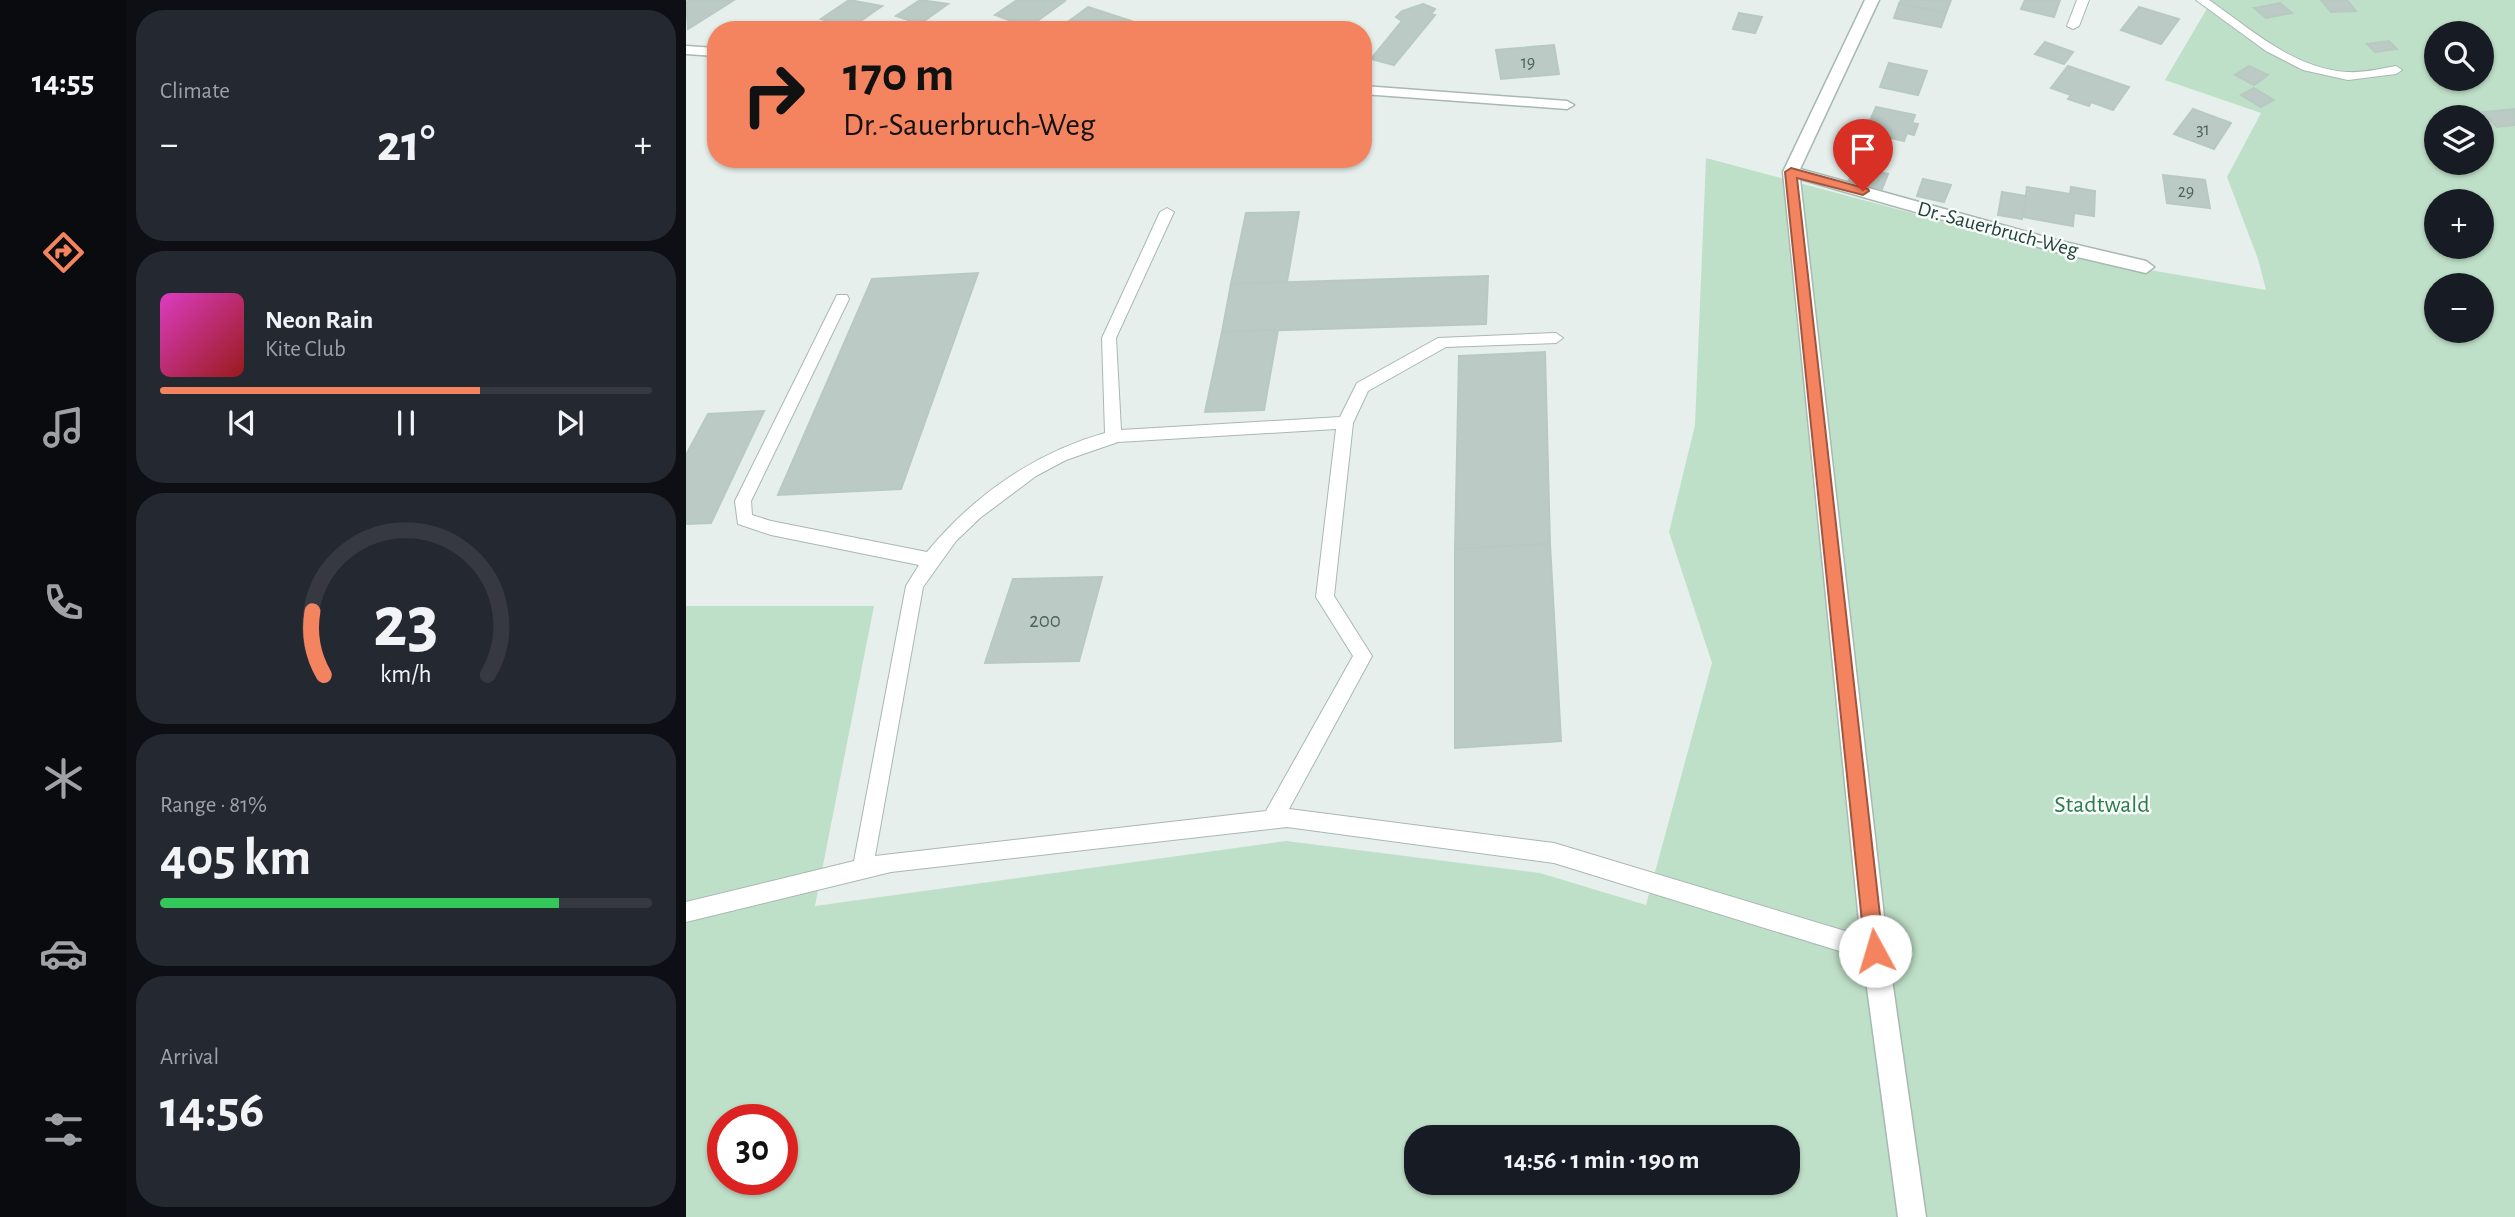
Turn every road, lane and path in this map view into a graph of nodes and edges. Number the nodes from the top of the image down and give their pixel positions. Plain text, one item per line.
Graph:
1 (1872, 0) edge
2 (2083, 0) edge
3 (2202, 0) edge
4 (2073, 26) dead end
5 (686, 50) edge
6 (707, 51) edge
7 (2396, 70) dead end
8 (1372, 91) edge
9 (1567, 106) dead end
10 (1791, 172) junction
11 (1167, 212) dead end
12 (2146, 267) dead end
13 (842, 299) dead end
14 (1556, 338) dead end
15 (1345, 423) junction
16 (1113, 437) junction
17 (930, 560) junction
18 (1272, 820) junction
19 (863, 869) junction
20 (686, 912) edge
21 (1875, 951) junction
22 (1912, 1217) edge

1 - 10 street
2 - 4 lane
3 - 7 lane
5 - 6 street
8 - 9 street
10 - 12 street, Dr.-Sauerbruch-Weg
10 - 21 street
11 - 16 lane
13 - 17 lane
14 - 15 lane
15 - 16 lane
15 - 18 lane
16 - 17 lane
17 - 19 lane
18 - 19 lane
18 - 21 lane
19 - 20 lane
21 - 22 street

